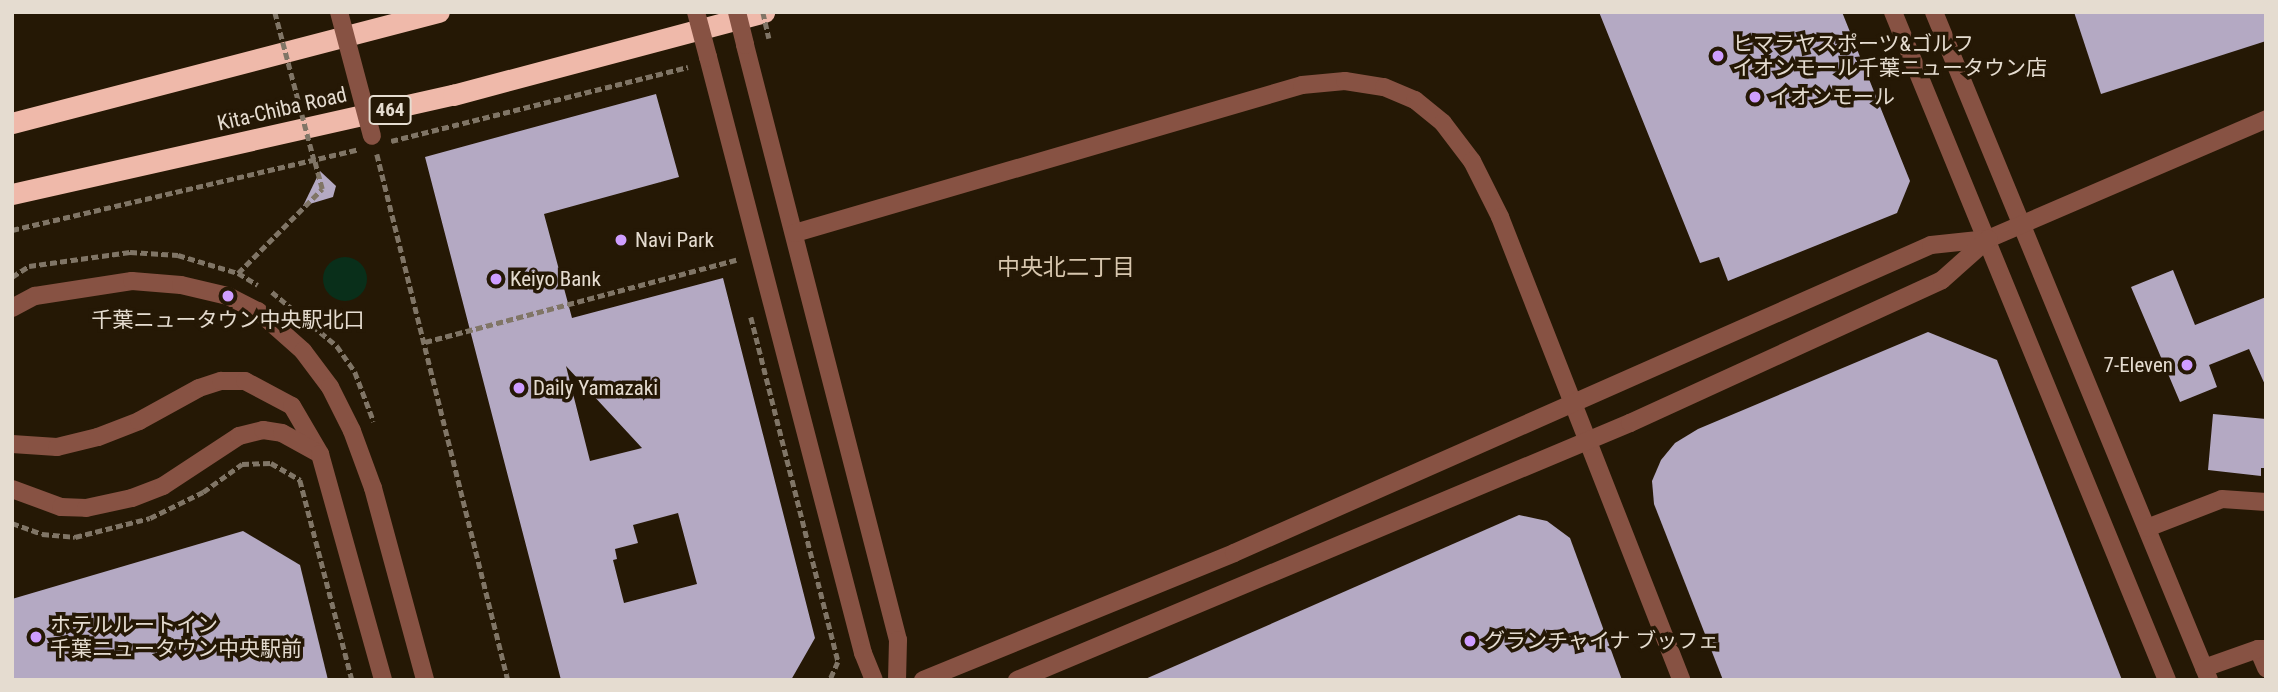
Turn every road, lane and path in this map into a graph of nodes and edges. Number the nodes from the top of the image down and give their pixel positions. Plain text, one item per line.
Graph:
1 (275, 12) edge
2 (339, 12) edge
3 (439, 12) edge
4 (696, 12) edge
5 (737, 12) edge
6 (763, 12) edge
7 (1892, 12) edge
8 (1934, 12) edge
9 (769, 38) dead end
10 (691, 79) dead end
11 (2266, 119) edge
12 (12, 123) edge
13 (373, 141) junction
14 (314, 160) junction
15 (12, 194) edge
16 (2023, 223) junction
17 (12, 230) edge
18 (795, 233) junction
19 (1988, 239) junction
20 (734, 249) dead end
21 (736, 260) junction
22 (740, 273) dead end
23 (12, 277) edge
24 (12, 308) edge
25 (750, 313) dead end
26 (425, 342) junction
27 (1572, 403) junction
28 (1587, 441) junction
29 (12, 444) edge
30 (320, 454) junction
31 (12, 489) edge
32 (2266, 502) edge
33 (12, 523) edge
34 (2147, 528) junction
35 (2262, 649) edge
36 (2266, 668) edge
37 (2206, 674) edge
38 (352, 680) edge
39 (383, 680) edge
40 (425, 680) edge
41 (508, 680) edge
42 (830, 680) edge
43 (874, 680) edge
44 (897, 680) edge
45 (923, 680) edge
46 (1017, 680) edge
47 (1681, 680) edge
48 (2168, 680) edge

1 - 14 path, bridge
2 - 13 street, bridge
3 - 12 highway
4 - 43 street, bridge
5 - 18 street, bridge
6 - 9 path, bridge
6 - 15 highway, Kita-Chiba Road / 464
7 - 19 street
8 - 16 street
10 - 13 path
11 - 16 street
13 - 14 path
13 - 26 path
14 - 17 path
14 - 23 path
16 - 19 street
16 - 34 street
18 - 27 street
18 - 44 street
19 - 27 street
19 - 28 street
19 - 48 street
20 - 21 path
21 - 22 path
21 - 26 path
24 - 40 street
25 - 42 path
26 - 41 path
27 - 28 street
27 - 45 street
28 - 46 street
28 - 47 street
29 - 30 street
30 - 31 street
30 - 39 street
32 - 34 street
33 - 38 path
34 - 37 street
35 - 36 street
35 - 37 street

